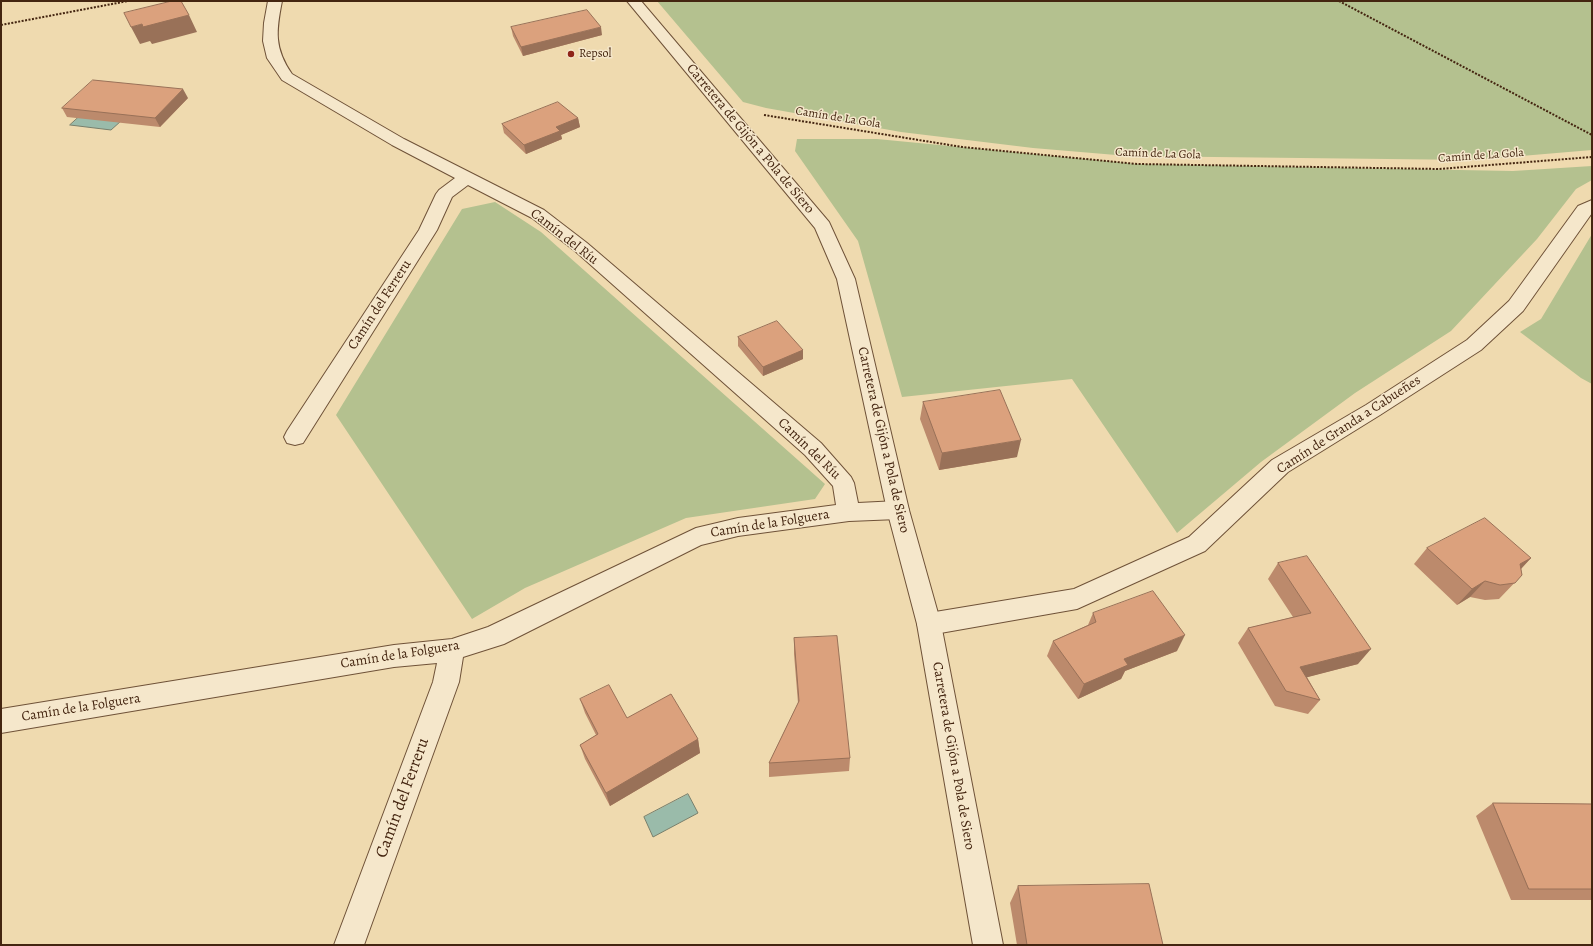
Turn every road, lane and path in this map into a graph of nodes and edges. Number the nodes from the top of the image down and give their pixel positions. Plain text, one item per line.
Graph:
1 (128, 1) edge
2 (275, 1) edge
3 (634, 1) edge
4 (1339, 1) edge
5 (1, 25) edge
6 (727, 110) junction
7 (1592, 135) edge
8 (1592, 157) edge
9 (467, 178) junction
10 (1592, 205) edge
11 (295, 437) dead end
12 (898, 510) junction
13 (849, 512) junction
14 (929, 624) junction
15 (452, 650) junction
16 (1, 721) edge
17 (349, 945) edge
18 (988, 945) edge

1 - 5 path
2 - 9 street, Camín del Ríu
3 - 6 street, Carretera de Gijón a Pola de Siero
4 - 7 path
6 - 8 path, Camín de La Gola
6 - 12 street, Carretera de Gijón a Pola de Siero
9 - 11 street, Camín del Ferreru
9 - 13 street, Camín del Ríu
10 - 14 street, Camín de Granda a Cabueñes
12 - 13 street, Camín de la Folguera
12 - 14 street, Carretera de Gijón a Pola de Siero
13 - 15 street, Camín de la Folguera
14 - 18 street, Carretera de Gijón a Pola de Siero
15 - 16 street, Camín de la Folguera
15 - 17 street, Camín del Ferreru

